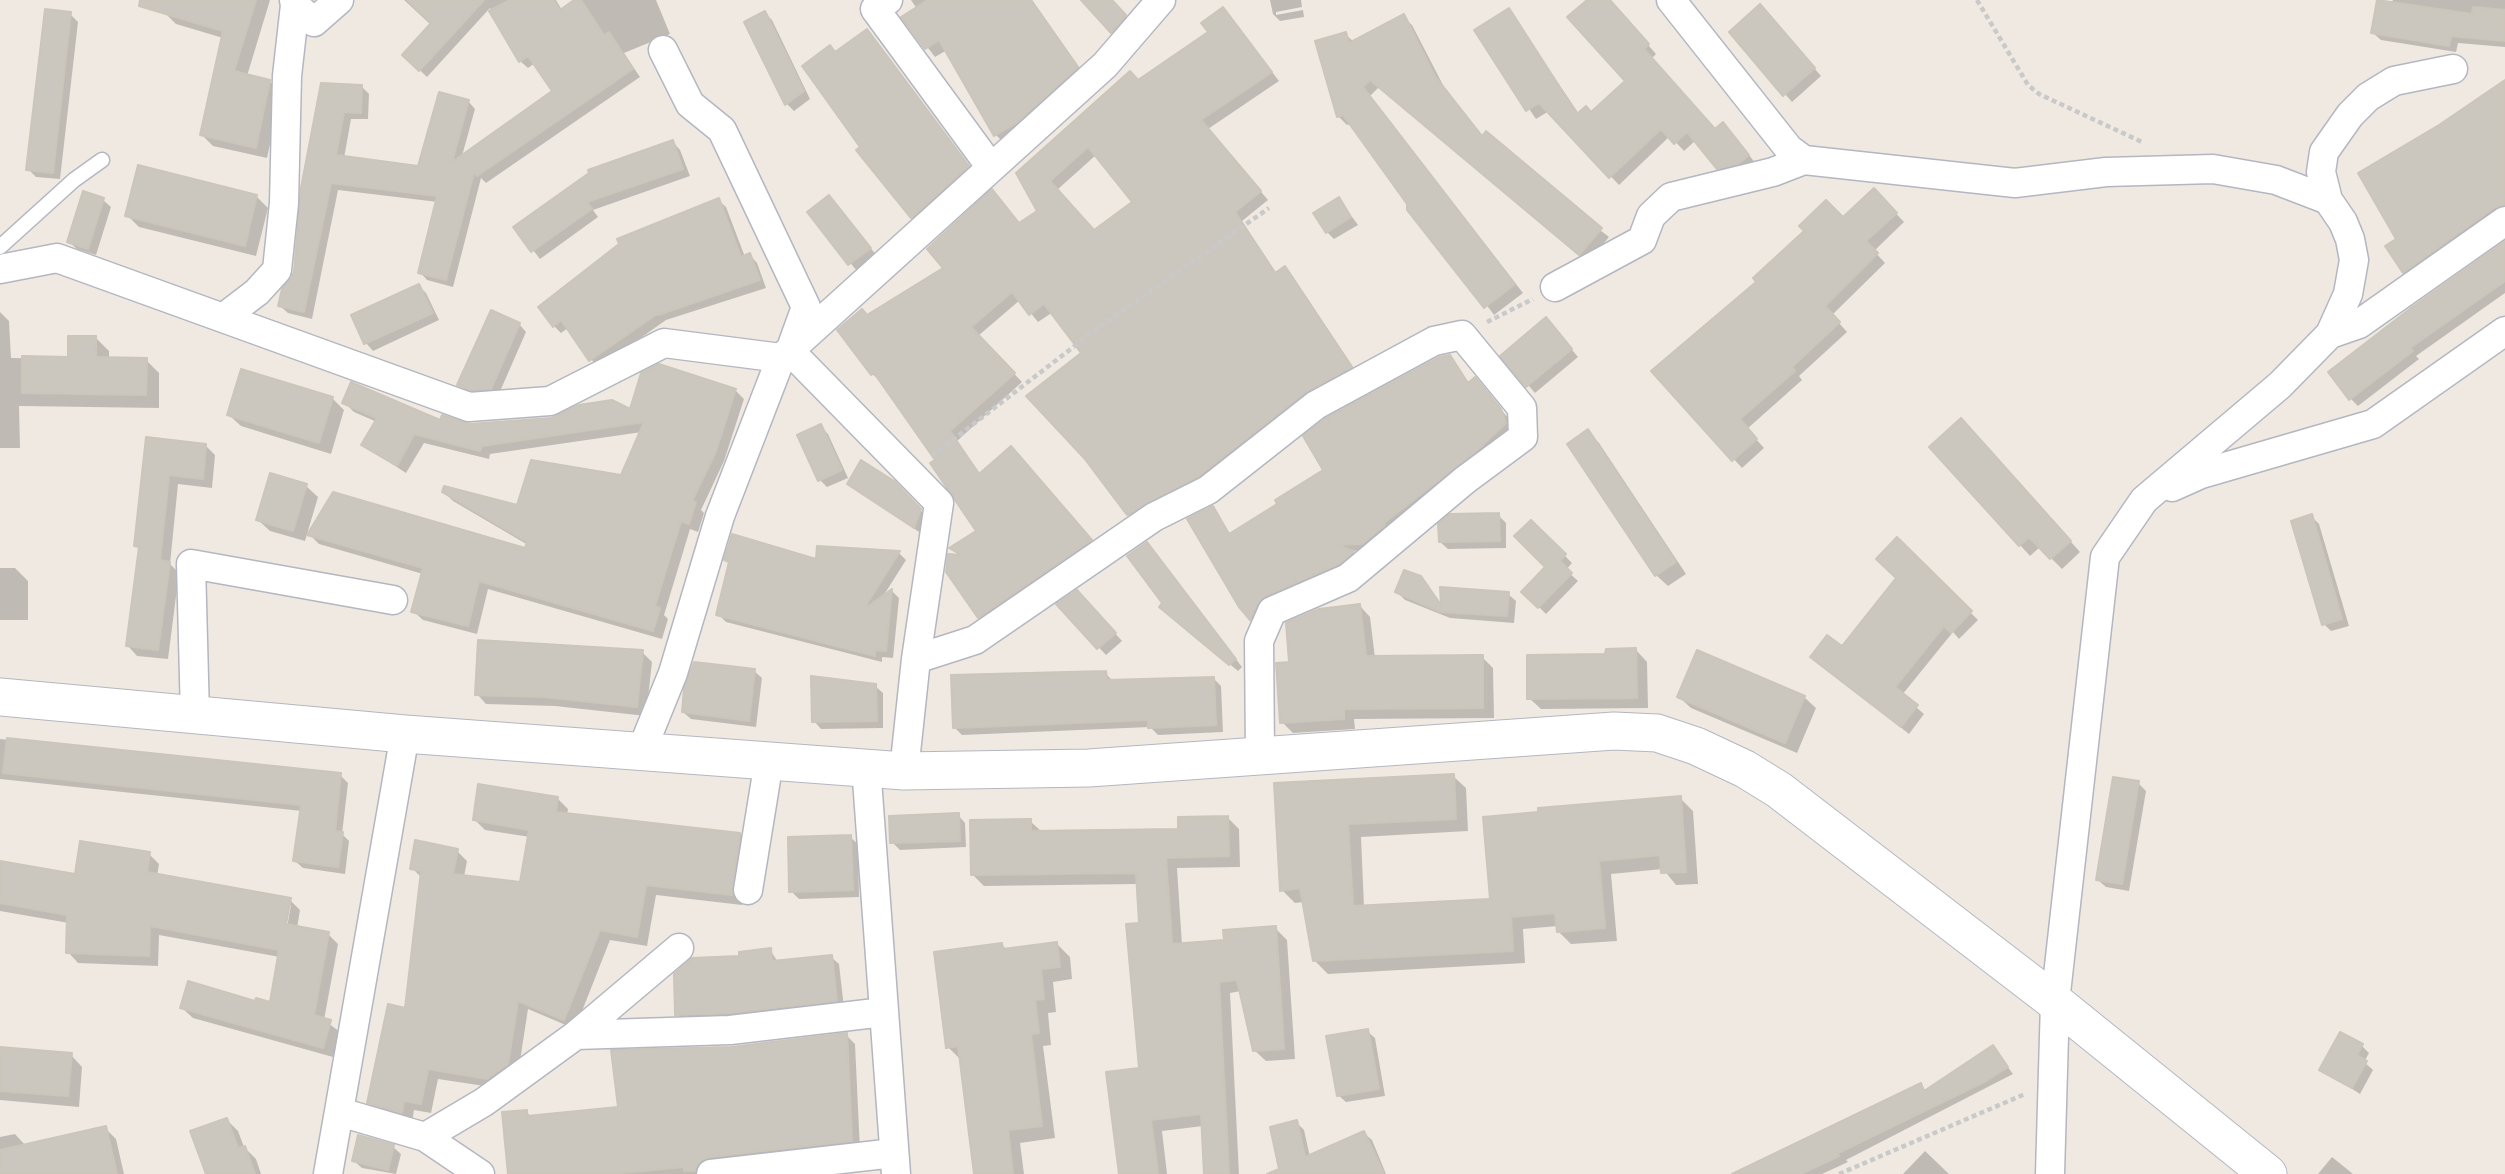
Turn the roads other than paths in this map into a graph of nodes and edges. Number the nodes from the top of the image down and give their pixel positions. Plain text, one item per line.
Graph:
1 (339, 0) edge
2 (888, 0) edge
3 (1161, 0) edge
4 (1671, 0) edge
5 (295, 3) edge
6 (663, 50) dead end
7 (2453, 69) dead end
8 (102, 160) dead end
9 (1804, 160) junction
10 (990, 166) junction
11 (2328, 200) junction
12 (2505, 221) edge
13 (0, 247) edge
14 (0, 269) edge
15 (1555, 288) road end
16 (223, 318) junction
17 (2505, 331) edge
18 (2330, 334) junction
19 (785, 355) junction
20 (2144, 500) junction
21 (393, 600) dead end
22 (916, 659) junction
23 (0, 697) edge
24 (195, 716) junction
25 (405, 734) junction
26 (641, 752) junction
27 (1260, 754) junction
28 (769, 761) junction
29 (866, 766) junction
30 (904, 771) junction
31 (748, 890) dead end
32 (679, 948) dead end
33 (2055, 1002) junction
34 (884, 1012) junction
35 (576, 1035) junction
36 (340, 1112) junction
37 (425, 1137) junction
38 (895, 1163) edge
39 (328, 1174) edge
40 (480, 1174) edge
41 (711, 1174) edge
42 (2050, 1174) edge
43 (2268, 1174) edge

1 - 5 street
2 - 10 street
3 - 10 street
4 - 9 street
5 - 16 street
6 - 19 street
7 - 11 street
8 - 13 lane
9 - 11 street
9 - 15 street
10 - 19 street
11 - 18 street
12 - 18 street
14 - 16 street
16 - 19 street
17 - 20 street
18 - 20 street
19 - 22 street
19 - 26 street
20 - 33 street
21 - 24 street
22 - 27 street
22 - 30 street
23 - 24 street
24 - 25 street
25 - 26 street
25 - 36 street
26 - 28 street
27 - 30 street
27 - 33 street
28 - 29 street
28 - 31 street
29 - 30 street
29 - 34 street
32 - 35 street
33 - 42 street
33 - 43 street
34 - 35 street
34 - 38 street
35 - 37 street
36 - 37 street
36 - 39 street
37 - 40 street
38 - 41 street

